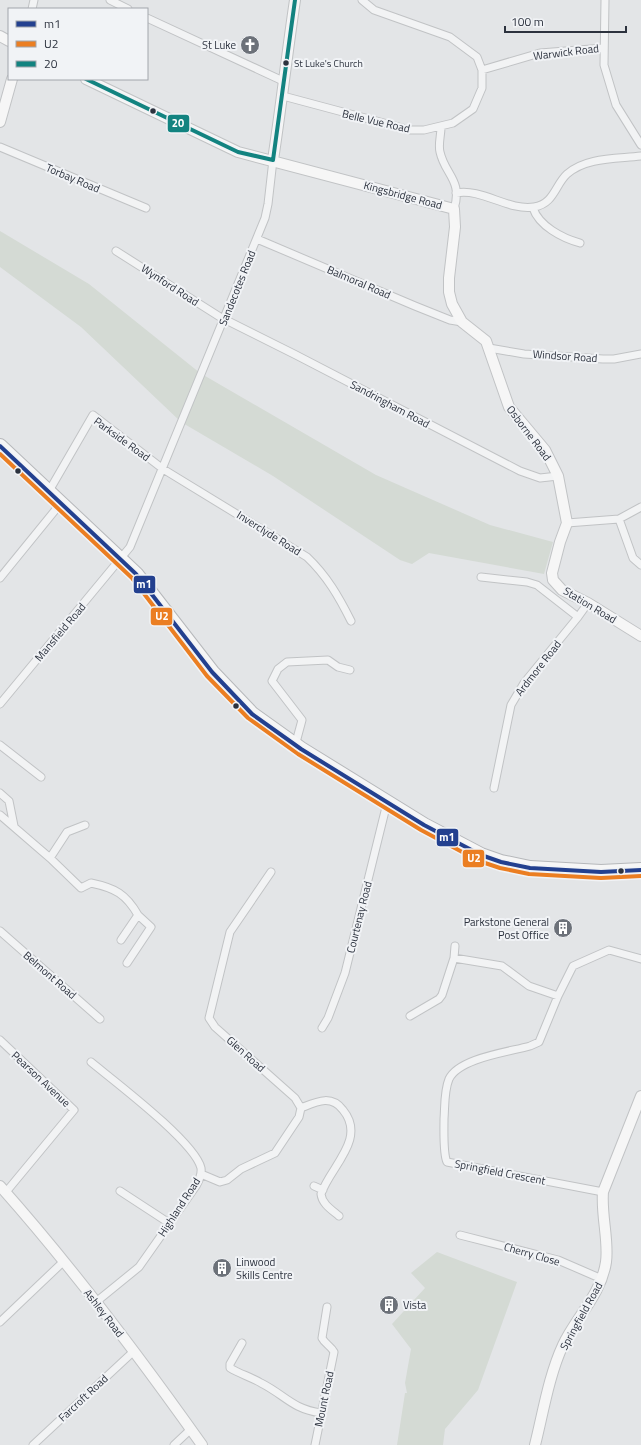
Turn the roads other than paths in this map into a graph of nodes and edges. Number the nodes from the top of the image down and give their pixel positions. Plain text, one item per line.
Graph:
1 (110, 0) edge
2 (295, 0) edge
3 (362, 0) edge
4 (605, 0) edge
5 (126, 8) edge
6 (148, 18) edge
7 (604, 48) junction
8 (482, 70) junction
9 (12, 80) edge
10 (88, 80) edge
11 (283, 81) junction
12 (283, 96) junction
13 (0, 122) edge
14 (441, 127) junction
15 (641, 145) edge
16 (0, 147) edge
17 (641, 156) edge
18 (273, 160) junction
19 (456, 193) junction
20 (146, 208) dead end
21 (533, 208) junction
22 (454, 209) junction
23 (257, 239) junction
24 (580, 243) dead end
25 (116, 251) dead end
26 (224, 319) junction
27 (462, 322) junction
28 (489, 348) junction
29 (641, 354) edge
30 (0, 446) edge
31 (163, 469) junction
32 (558, 476) junction
33 (49, 491) junction
34 (61, 502) junction
35 (641, 507) edge
36 (619, 519) junction
37 (567, 523) junction
38 (121, 559) junction
39 (641, 565) edge
40 (481, 577) dead end
41 (0, 578) edge
42 (588, 603) junction
43 (578, 617) junction
44 (351, 621) dead end
45 (641, 636) edge
46 (350, 670) dead end
47 (0, 704) edge
48 (0, 745) edge
49 (295, 746) junction
50 (41, 777) dead end
51 (494, 788) dead end
52 (0, 793) edge
53 (387, 803) junction
54 (0, 815) edge
55 (84, 825) dead end
56 (14, 826) junction
57 (50, 858) junction
58 (641, 870) edge
59 (271, 872) dead end
60 (138, 915) junction
61 (0, 931) edge
62 (120, 940) dead end
63 (455, 946) dead end
64 (454, 958) junction
65 (641, 959) edge
66 (127, 963) dead end
67 (558, 996) junction
68 (410, 1016) dead end
69 (100, 1019) dead end
70 (322, 1028) dead end
71 (0, 1040) edge
72 (91, 1062) dead end
73 (641, 1096) edge
74 (301, 1108) junction
75 (201, 1174) junction
76 (314, 1186) dead end
77 (3, 1189) edge
78 (323, 1190) junction
79 (120, 1191) dead end
80 (603, 1192) junction
81 (339, 1216) dead end
82 (169, 1223) junction
83 (460, 1235) dead end
84 (64, 1262) junction
85 (602, 1279) junction
86 (96, 1302) junction
87 (327, 1307) dead end
88 (0, 1322) edge
89 (242, 1343) dead end
90 (134, 1351) junction
91 (321, 1413) junction
92 (191, 1429) junction
93 (33, 1445) edge
94 (174, 1445) edge
95 (202, 1445) edge
96 (315, 1445) edge
97 (535, 1445) edge

1 - 5 street
2 - 11 street, Sandecotes Road
3 - 8 street
4 - 7 street
6 - 11 street
7 - 8 street, Warwick Road
7 - 15 street
8 - 14 street, Belle Vue Road
9 - 13 street
10 - 18 street, Kingsbridge Road
11 - 12 street, Sandecotes Road
12 - 14 street, Belle Vue Road
12 - 18 street, Sandecotes Road
14 - 19 street
16 - 20 street, Torbay Road
17 - 21 street
18 - 22 street, Kingsbridge Road
18 - 23 street, Sandecotes Road
19 - 21 street
19 - 22 street
21 - 24 street
22 - 27 street, Kingsbridge Road
23 - 26 street, Sandecotes Road
23 - 27 street, Balmoral Road
25 - 26 street, Wynford Road
26 - 31 street, Sandecotes Road
26 - 32 street, Sandringham Road
27 - 28 street, Kingsbridge Road
28 - 29 street, Windsor Road
28 - 32 street, Osborne Road
30 - 33 highway
31 - 33 street, Parkside Road
31 - 38 street, Sandecotes Road
31 - 44 street, Inverclyde Road
32 - 37 street, Osborne Road
33 - 34 highway
34 - 38 highway
34 - 41 street
35 - 36 street
36 - 37 street
36 - 39 street
37 - 42 street, Station Road
38 - 47 street, Mansfield Road
38 - 49 highway
40 - 43 street
42 - 43 street, Ardmore Road
42 - 45 street, Station Road
43 - 51 street, Ardmore Road
46 - 49 street
48 - 50 street
49 - 53 highway
52 - 56 street
53 - 58 highway
53 - 70 street, Courtenay Road
54 - 56 street
55 - 57 street
56 - 57 street
57 - 60 street
59 - 74 street, Glen Road
60 - 62 street
60 - 66 street
61 - 69 street, Belmont Road
63 - 64 street
64 - 67 street
64 - 68 street
65 - 67 street, Springfield Crescent
67 - 80 street, Springfield Crescent
71 - 77 street, Pearson Avenue
72 - 75 street, Highland Road
73 - 80 street, Springfield Road
74 - 75 street
74 - 78 street
75 - 82 street, Highland Road
76 - 78 street
77 - 84 street, Ashley Road
78 - 81 street
79 - 82 street
80 - 85 street, Springfield Road
82 - 86 street, Highland Road
83 - 85 street, Cherry Close
84 - 86 street, Ashley Road
84 - 88 street
85 - 97 street, Springfield Road
86 - 90 street, Ashley Road
87 - 91 street, Mount Road
89 - 91 street
90 - 92 street, Ashley Road
90 - 93 street, Farcroft Road
91 - 96 street, Mount Road
92 - 94 street
92 - 95 street, Ashley Road

